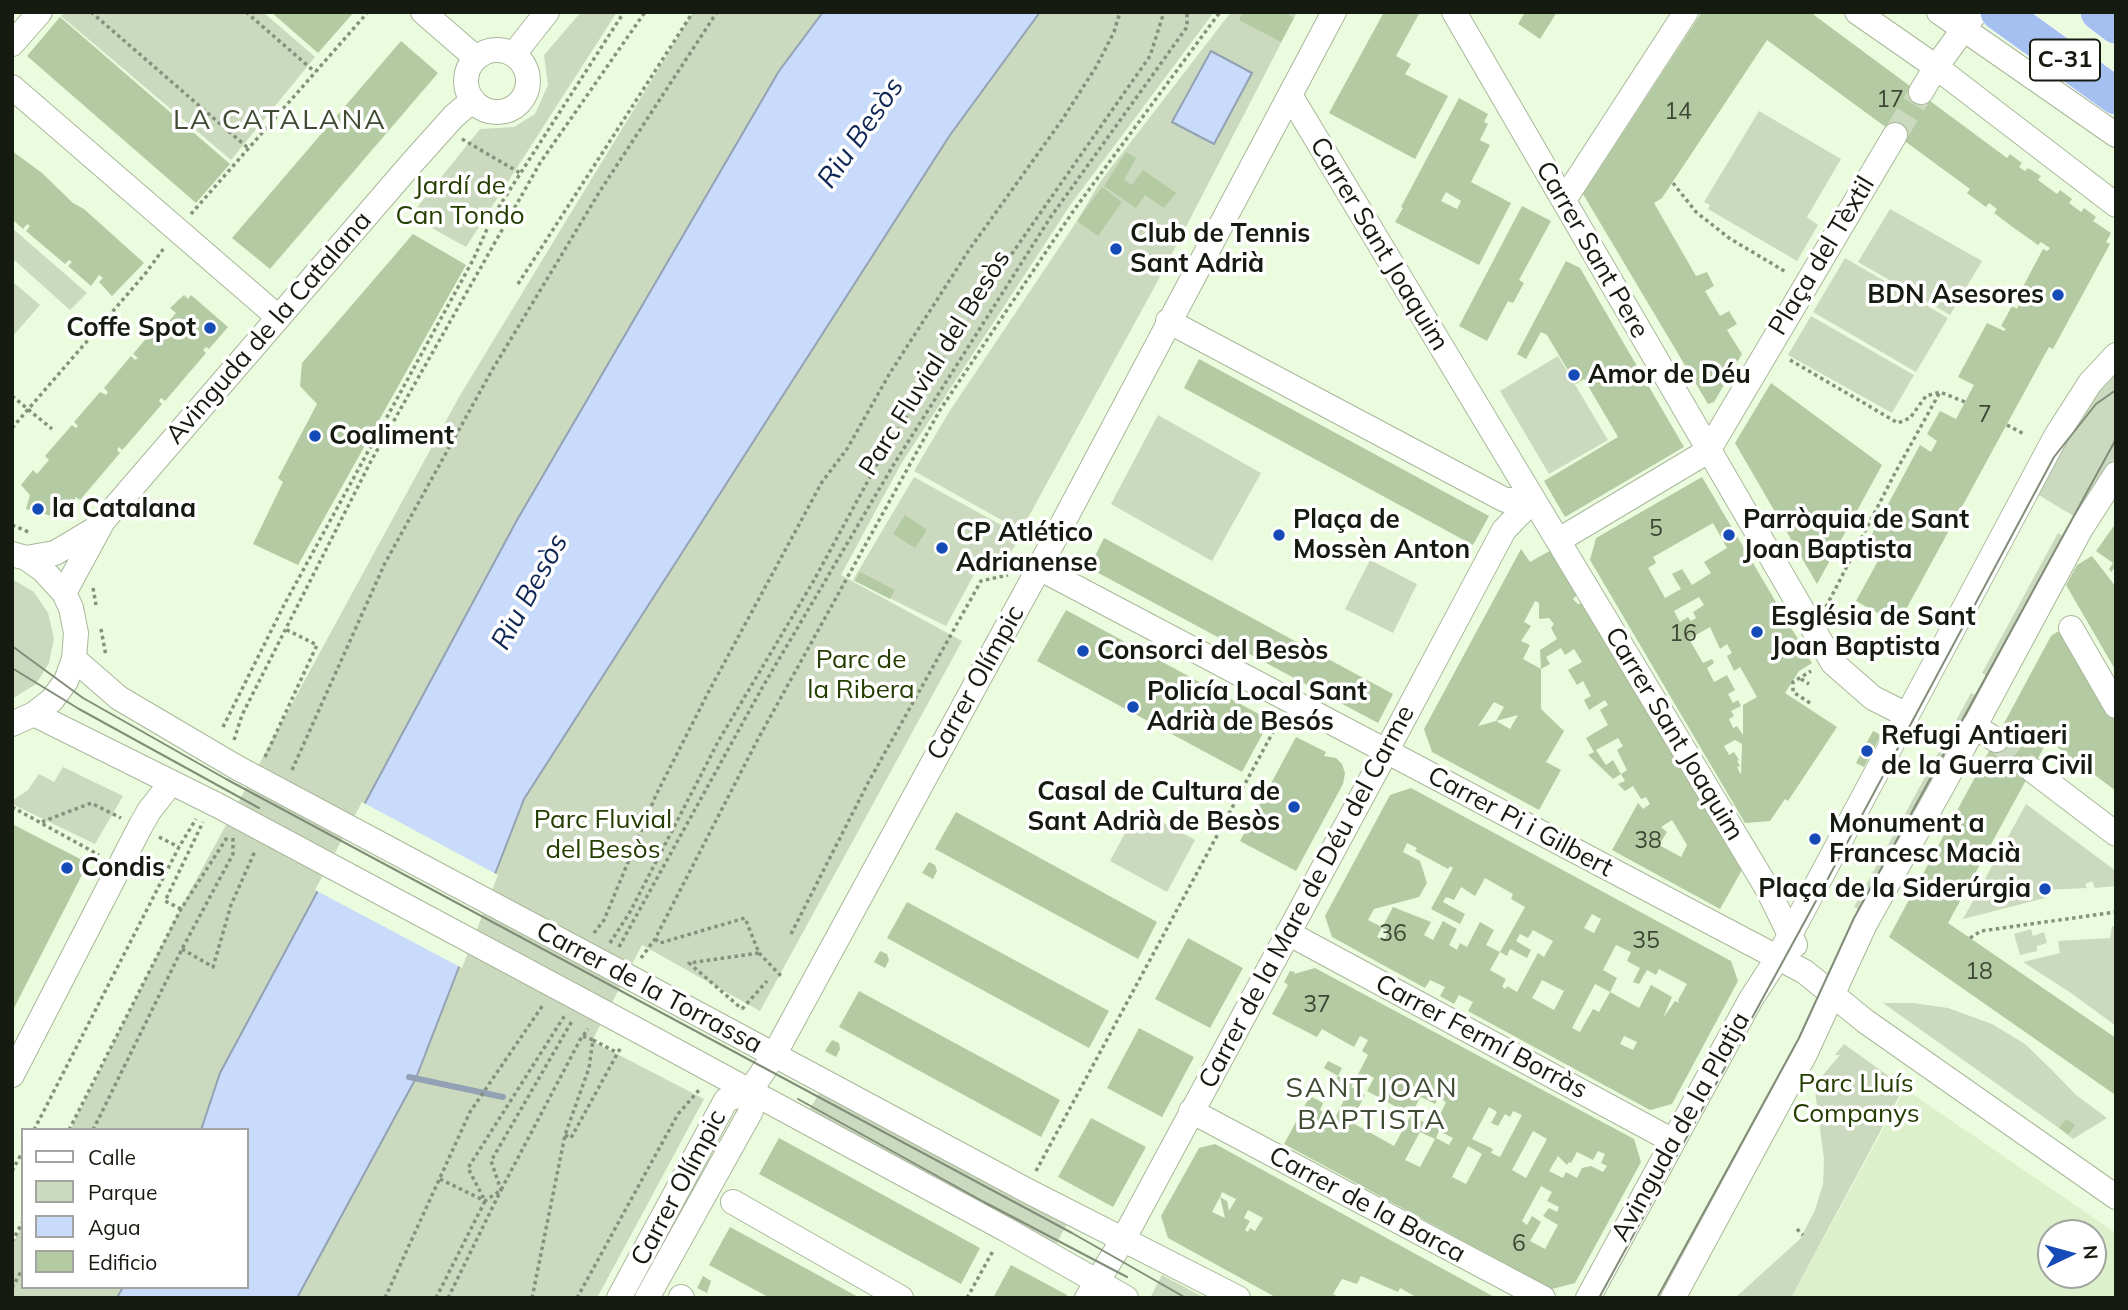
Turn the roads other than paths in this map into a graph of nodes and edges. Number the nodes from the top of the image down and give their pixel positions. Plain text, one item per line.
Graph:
1 (40, 12) edge
2 (423, 12) edge
3 (547, 12) edge
4 (1334, 12) edge
5 (1454, 12) edge
6 (1686, 12) edge
7 (1857, 12) edge
8 (1999, 12) edge
9 (2099, 12) edge
10 (1958, 18) edge
11 (2116, 24) edge
12 (12, 44) edge
13 (514, 54) junction
14 (476, 58) junction
15 (1930, 64) junction
16 (12, 87) edge
17 (1921, 92) tunnel mouth
18 (1290, 95) junction
19 (2116, 96) edge
20 (473, 100) junction
21 (1895, 135) tunnel mouth
22 (2116, 135) edge
23 (1564, 200) junction
24 (2116, 205) edge
25 (278, 317) junction
26 (1168, 321) junction
27 (2116, 355) edge
28 (1708, 451) junction
29 (2112, 488) edge
30 (1534, 500) junction
31 (98, 528) junction
32 (1559, 540) junction
33 (19, 556) edge
34 (1039, 568) junction
35 (64, 593) junction
36 (2071, 628) dead end
37 (74, 659) junction
38 (2116, 706) edge
39 (1907, 715) junction
40 (23, 719) edge
41 (1974, 726) junction
42 (1996, 740) tunnel mouth
43 (1388, 750) junction
44 (2032, 770) tunnel mouth
45 (171, 783) junction
46 (2116, 834) edge
47 (1288, 933) junction
48 (1791, 933) junction
49 (1777, 959) junction
50 (1805, 972) junction
51 (1833, 994) junction
52 (774, 1055) junction
53 (12, 1075) edge
54 (750, 1091) junction
55 (1191, 1111) junction
56 (1673, 1141) junction
57 (2116, 1197) edge
58 (733, 1202) dead end
59 (1124, 1238) junction
60 (1091, 1290) edge
61 (619, 1298) edge
62 (647, 1298) edge
63 (901, 1298) edge
64 (1126, 1298) edge
65 (1238, 1298) edge
66 (1543, 1298) edge
67 (1588, 1298) edge
68 (1673, 1298) edge

1 - 12 street
2 - 14 street
3 - 13 street
4 - 18 street, Carrer Olímpic
5 - 23 street, Carrer Sant Pere
6 - 23 street
7 - 15 street
8 - 19 highway, C-31
9 - 11 highway, C-31
10 - 15 street
10 - 22 street
13 - 14 street
13 - 20 street
14 - 20 street
15 - 17 street
15 - 24 street
16 - 25 street
18 - 26 street, Carrer Olímpic
18 - 30 street, Carrer Sant Joaquim
20 - 25 street, Avinguda de la Catalana
21 - 28 street, Plaça del Tèxtil
23 - 28 street, Carrer Sant Pere
25 - 31 street, Avinguda de la Catalana
26 - 30 street
26 - 34 street, Carrer Olímpic
27 - 39 street, Avinguda de la Platja
28 - 32 street
28 - 39 street, Carrer Sant Pere
29 - 41 street
30 - 32 street, Carrer Sant Joaquim
30 - 43 street, Carrer de la Mare de Déu del Carme
31 - 33 street, Avinguda de la Catalana
31 - 35 street, Avinguda de la Catalana
32 - 48 street, Carrer Sant Joaquim
33 - 35 street
34 - 43 street, Carrer Pi i Gilbert
34 - 52 street, Carrer Olímpic
35 - 37 street
36 - 38 street
37 - 40 street
37 - 52 street, Carrer de la Torrassa, bridge
39 - 48 street, Avinguda de la Platja
40 - 45 street, Carrer de la Torrassa
41 - 42 street
41 - 51 street
43 - 47 street, Carrer de la Mare de Déu del Carme
43 - 49 street, Carrer Pi i Gilbert
44 - 46 street
45 - 53 street
45 - 54 street, Carrer de la Torrassa, bridge
47 - 55 street, Carrer de la Mare de Déu del Carme
47 - 56 street, Carrer Fermí Borràs
48 - 49 street, Avinguda de la Platja
48 - 50 street, Carrer Sant Joaquim
49 - 50 street, Carrer Pi i Gilbert
49 - 56 street, Avinguda de la Platja
50 - 51 street, Carrer Pi i Gilbert
51 - 57 street, Carrer Pi i Gilbert
51 - 68 street
52 - 54 street, Carrer Olímpic
52 - 59 street, Carrer de la Torrassa
54 - 60 street, Carrer de la Torrassa
54 - 61 street, Carrer Olímpic
54 - 62 street, Carrer Olímpic
55 - 59 street, Carrer de la Mare de Déu del Carme
55 - 66 street, Carrer de la Barca
56 - 67 street, Avinguda de la Platja
58 - 63 street
59 - 60 street, Carrer de la Mare de Déu del Carme
59 - 65 street, Carrer de la Torrassa
60 - 64 street, Carrer de la Torrassa

